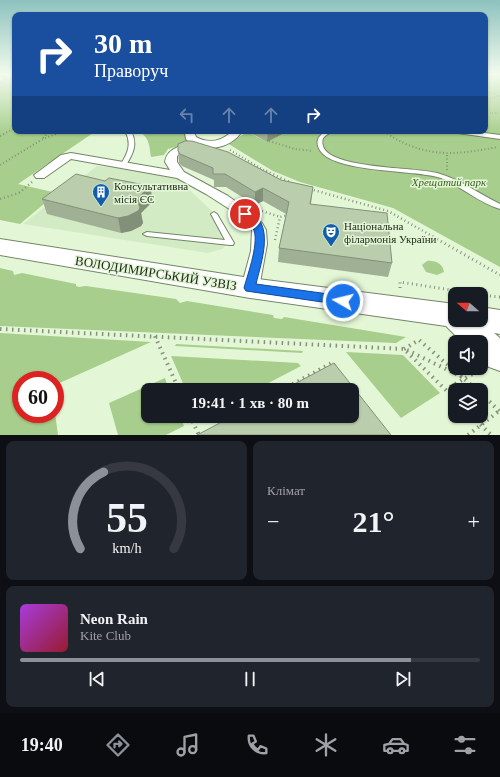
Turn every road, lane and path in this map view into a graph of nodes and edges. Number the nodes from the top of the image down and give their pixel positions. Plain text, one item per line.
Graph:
1 (500, 96) edge
2 (488, 99) edge
3 (488, 112) edge
4 (500, 113) edge
5 (12, 130) edge
6 (47, 134) edge
7 (56, 134) edge
8 (130, 134) edge
9 (190, 134) edge
10 (235, 134) edge
11 (325, 134) edge
12 (389, 134) edge
13 (479, 134) edge
14 (0, 136) edge
15 (500, 137) edge
16 (41, 140) junction
17 (269, 141) dead end
18 (198, 143) junction
19 (219, 144) junction
20 (500, 146) edge
21 (324, 152) junction
22 (447, 155) junction
23 (124, 164) junction
24 (0, 165) edge
25 (180, 174) junction
26 (40, 175) joint
27 (447, 178) junction
28 (299, 186) edge
29 (305, 188) edge
30 (0, 199) edge
31 (500, 207) edge
32 (214, 214) dead end
33 (288, 215) edge
34 (147, 234) dead end
35 (274, 246) dead end
36 (0, 247) edge
37 (500, 275) edge
38 (250, 288) junction
39 (400, 288) dead end
40 (448, 289) edge
41 (488, 305) edge
42 (495, 315) edge
43 (448, 317) edge
44 (465, 327) edge
45 (0, 329) edge
46 (155, 336) junction
47 (404, 349) junction
48 (500, 357) edge
49 (337, 369) edge
50 (470, 375) edge
51 (465, 379) junction
52 (176, 383) edge
53 (295, 383) edge
54 (458, 383) edge
55 (469, 383) edge
56 (448, 392) edge
57 (488, 400) edge
58 (500, 411) edge
59 (193, 423) edge
60 (482, 425) junction
61 (206, 431) edge
62 (199, 435) edge
63 (468, 435) edge
64 (491, 435) edge

1 - 2 path
3 - 4 path
5 - 14 path
6 - 16 path
7 - 16 path
8 - 23 lane
9 - 18 street
10 - 19 street
11 - 21 lane
12 - 22 path
13 - 15 lane
16 - 24 path
17 - 21 path
18 - 19 street
18 - 25 street
19 - 28 path
20 - 22 path
21 - 27 lane
22 - 27 path
23 - 25 street
23 - 26 street
25 - 38 street
26 - 30 path
27 - 31 lane
29 - 37 path
32 - 34 lane
33 - 35 path
36 - 38 main road, ВОЛОДИМИРСЬКИЙ УЗВІЗ
38 - 43 main road, ВОЛОДИМИРСЬКИЙ УЗВІЗ
39 - 40 path
41 - 42 path
44 - 48 main road
45 - 46 path
46 - 47 path
46 - 52 path
47 - 51 path
47 - 51 path
47 - 56 path
49 - 53 path
50 - 51 path
51 - 54 path
51 - 55 path
57 - 58 path
58 - 60 path
59 - 62 path
60 - 63 path
60 - 64 path
61 - 62 path

